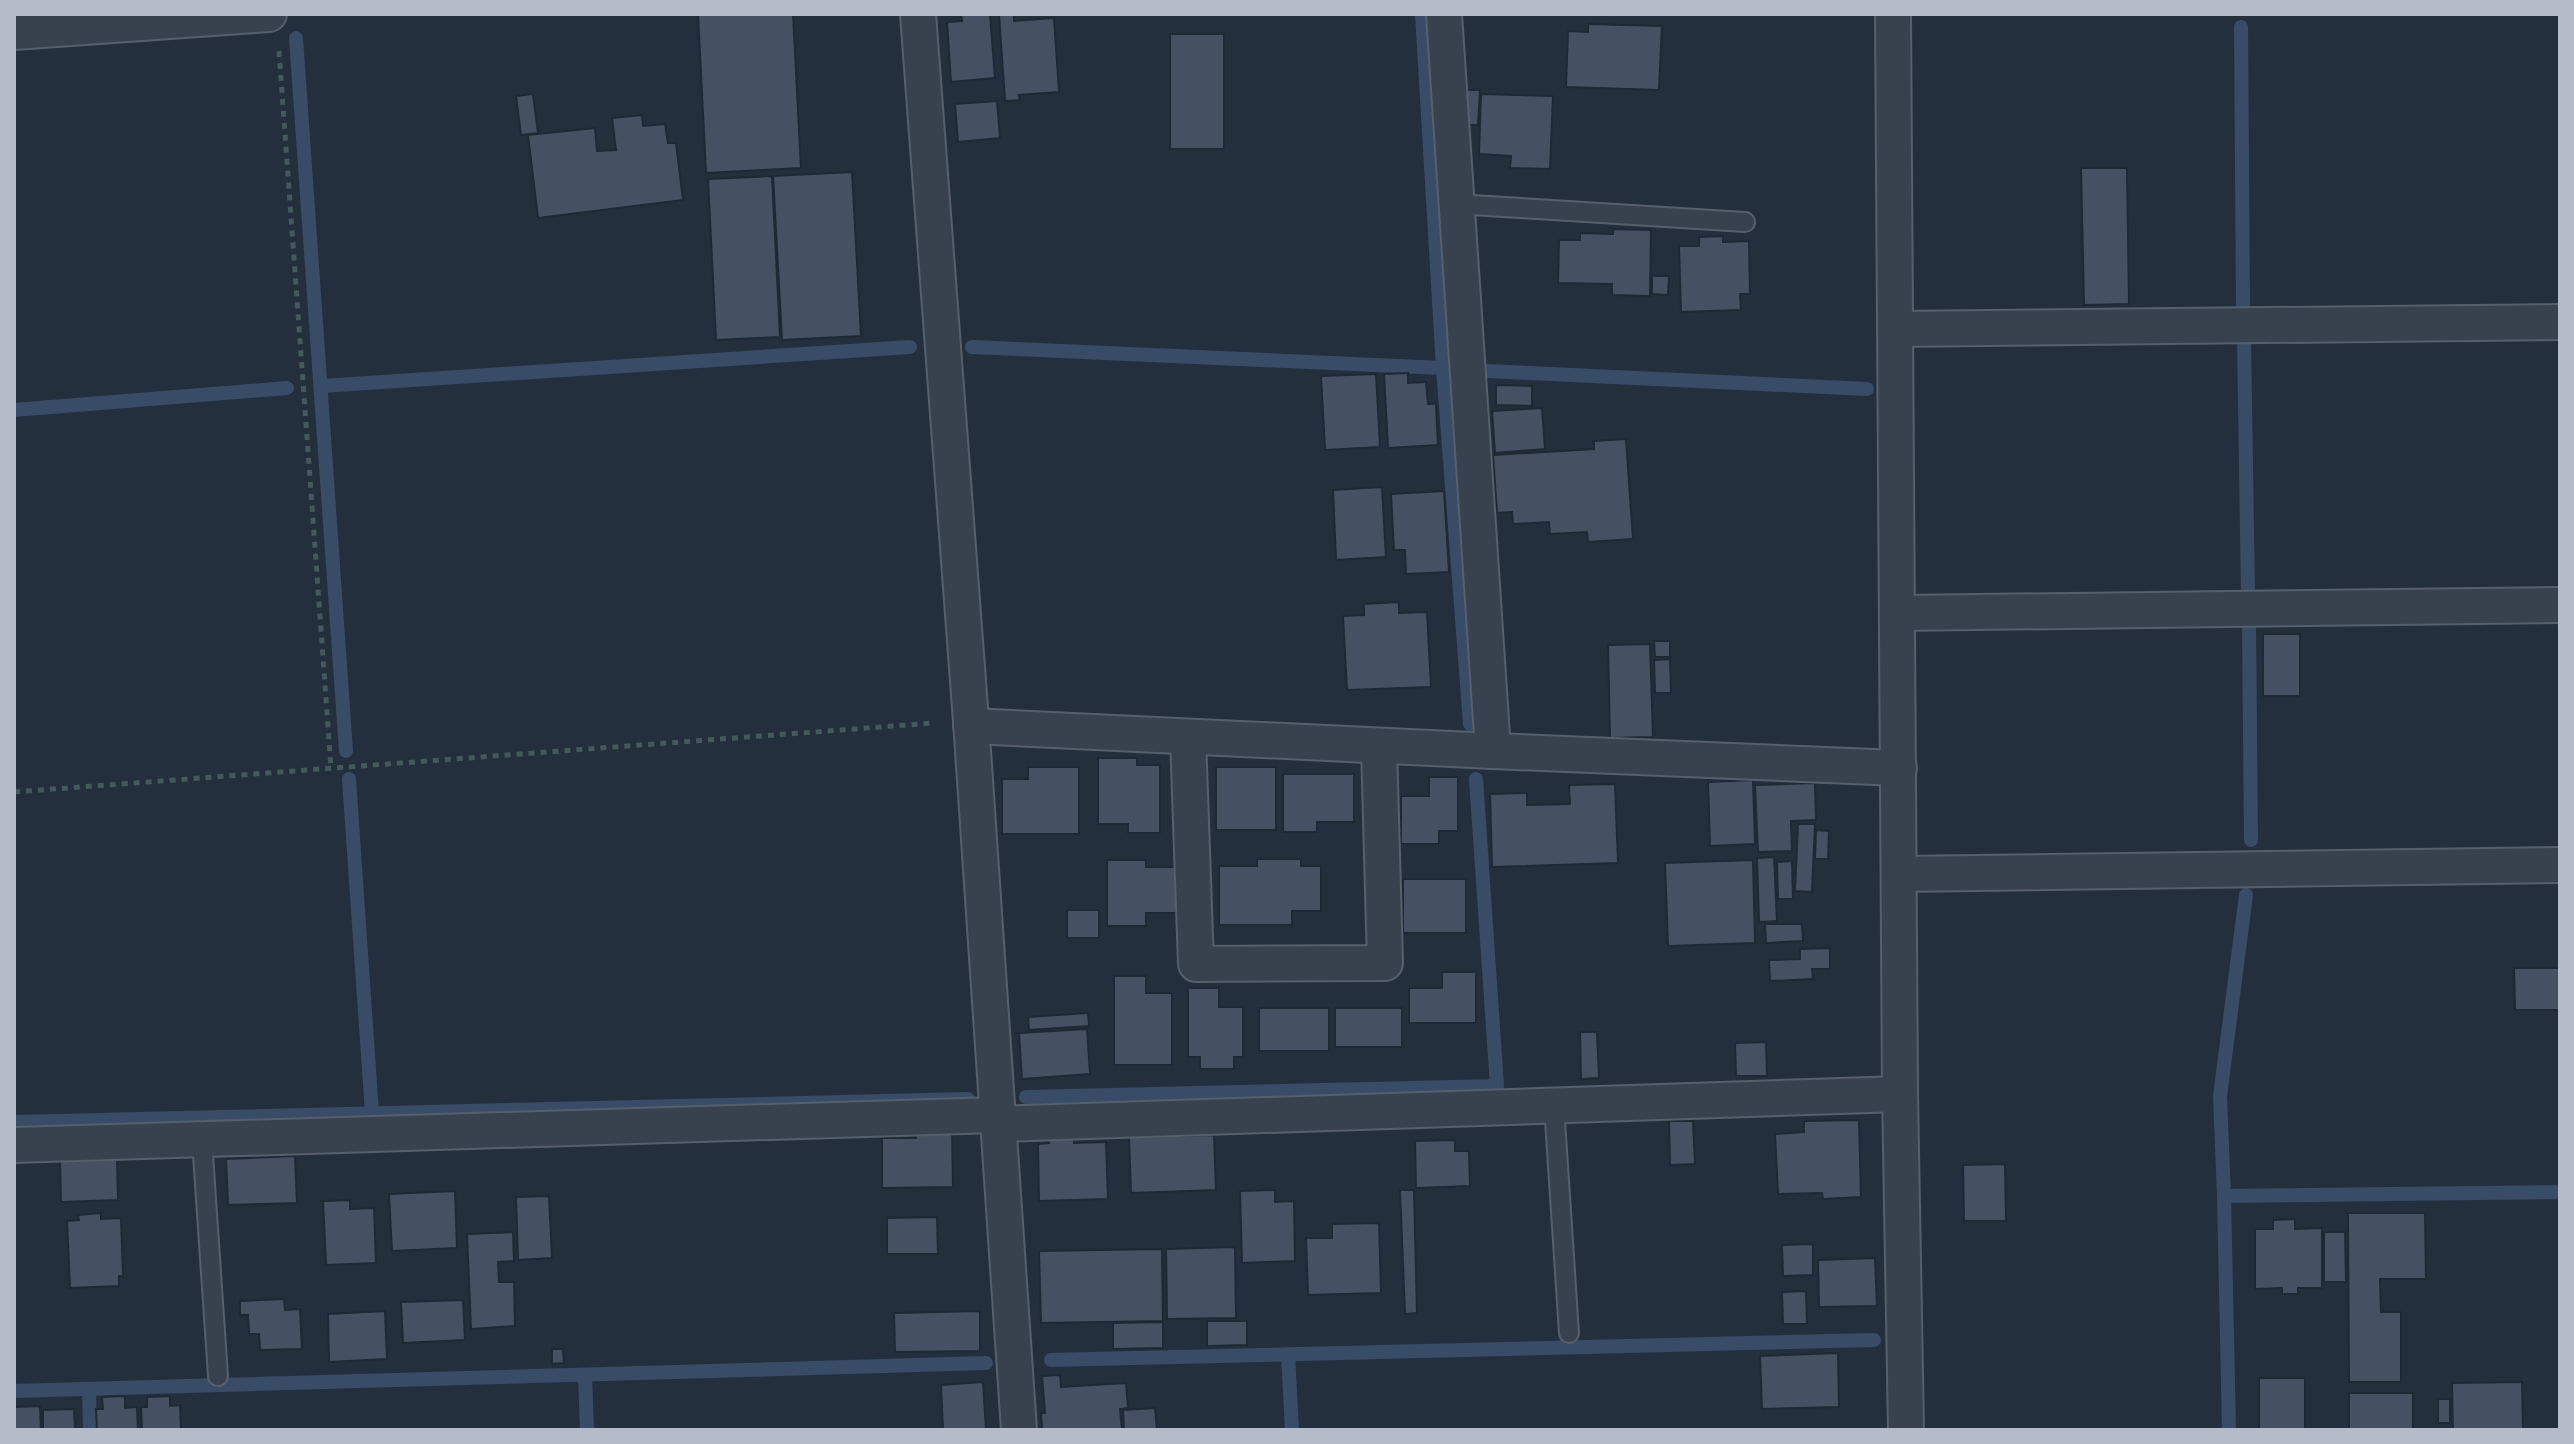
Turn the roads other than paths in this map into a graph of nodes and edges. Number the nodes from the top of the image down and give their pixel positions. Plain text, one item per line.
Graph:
1 (918, 14) edge
2 (1444, 14) edge
3 (1893, 14) edge
4 (274, 30) edge
5 (14, 32) edge
6 (1456, 204) junction
7 (1745, 222) dead end
8 (2560, 322) edge
9 (1895, 329) junction
10 (2560, 605) edge
11 (1898, 613) junction
12 (971, 723) junction
13 (1188, 737) junction
14 (1379, 746) junction
15 (1493, 751) junction
16 (1899, 768) junction
17 (2560, 865) edge
18 (1900, 874) junction
19 (1900, 1094) junction
20 (1554, 1105) junction
21 (996, 1119) junction
22 (202, 1140) junction
23 (14, 1145) edge
24 (1569, 1333) dead end
25 (218, 1376) dead end
26 (1019, 1430) edge
27 (1906, 1430) edge

1 - 12 street
2 - 6 street
3 - 9 street
4 - 5 street
6 - 7 lane
6 - 15 street
8 - 9 street
9 - 11 street
10 - 11 street
11 - 16 street
12 - 13 street
12 - 21 street
13 - 14 street
13 - 14 street
14 - 15 street
15 - 16 street
16 - 18 street
17 - 18 street
18 - 19 street
19 - 20 street
19 - 27 street
20 - 21 street
20 - 24 lane
21 - 22 street
21 - 26 street
22 - 23 street
22 - 25 lane

